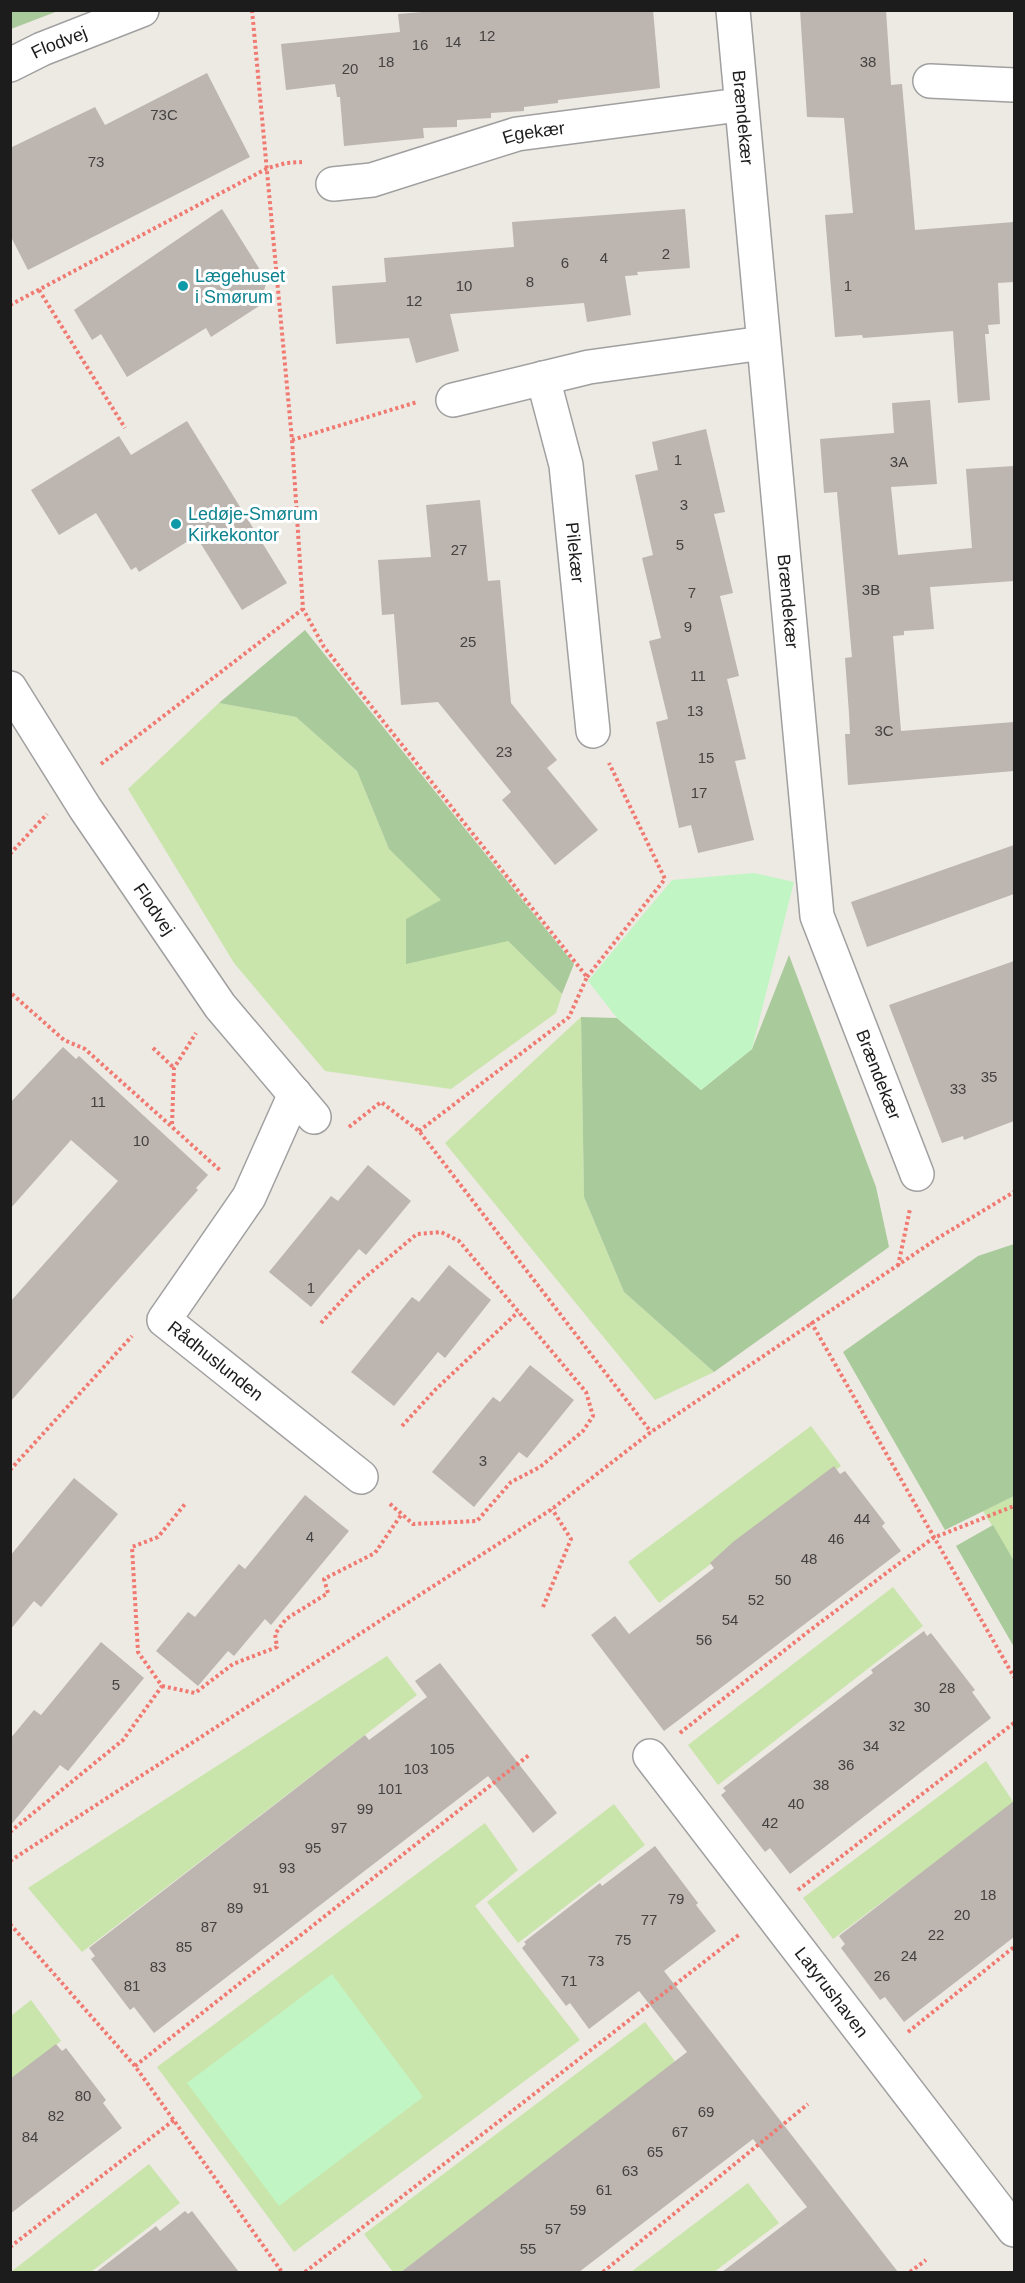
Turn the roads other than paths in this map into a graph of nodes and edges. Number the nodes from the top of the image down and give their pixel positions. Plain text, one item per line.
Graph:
1 (142, 10) edge
2 (733, 10) edge
3 (10, 65) edge
4 (930, 81) dead end
5 (1014, 85) edge
6 (740, 105) junction
7 (333, 184) dead end
8 (763, 343) junction
9 (543, 378) junction
10 (453, 400) road end
11 (10, 688) edge
12 (593, 731) road end
13 (304, 1105) joint
14 (917, 1174) road end
15 (361, 1477) road end
16 (650, 1756) road end
17 (1014, 2230) edge

1 - 3 street, Flodvej
2 - 6 street, Brændekær
4 - 5 street
6 - 7 street, Egekær
6 - 8 street, Brændekær
8 - 9 street
8 - 14 street, Brændekær
9 - 10 street
9 - 12 street, Pilekær
11 - 13 street, Flodvej
13 - 15 street, Rådhuslunden
16 - 17 street, Latyrushaven

